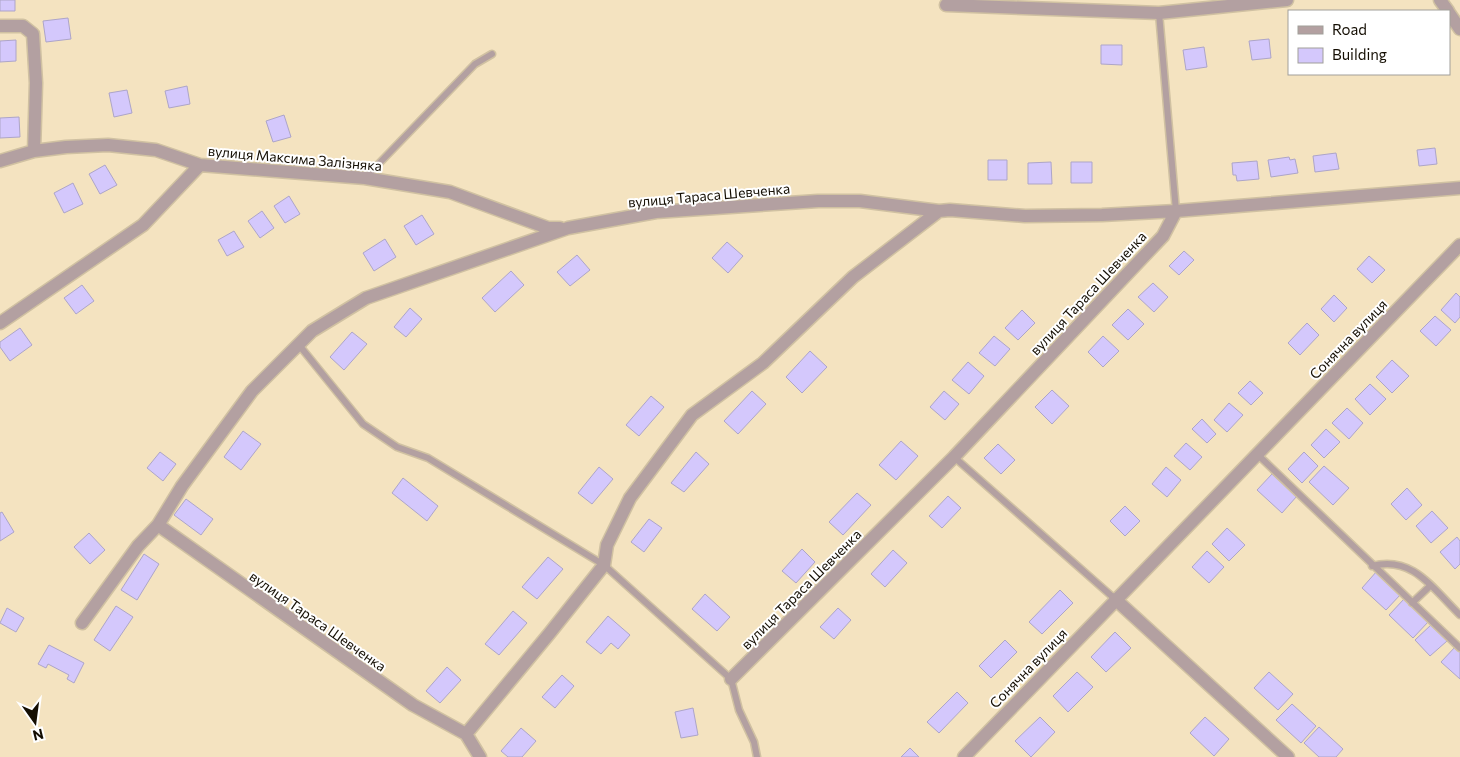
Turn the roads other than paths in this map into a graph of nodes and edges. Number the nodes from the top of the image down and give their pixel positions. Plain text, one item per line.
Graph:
1 (1287, 0) edge
2 (946, 5) dead end
3 (1159, 13) junction
4 (1450, 15) edge
5 (0, 26) edge
6 (1460, 29) edge
7 (492, 54) dead end
8 (34, 151) junction
9 (0, 161) edge
10 (200, 165) junction
11 (365, 178) junction
12 (1460, 188) edge
13 (939, 211) junction
14 (1176, 211) junction
15 (568, 228) junction
16 (1460, 245) edge
17 (0, 322) edge
18 (299, 345) junction
19 (1257, 454) junction
20 (954, 457) junction
21 (158, 525) junction
22 (604, 565) junction
23 (1372, 566) junction
24 (1430, 586) junction
25 (1115, 599) junction
26 (1412, 603) junction
27 (1460, 615) edge
28 (82, 624) dead end
29 (1460, 648) edge
30 (732, 679) junction
31 (466, 734) junction
32 (480, 757) edge
33 (758, 757) edge
34 (964, 757) edge
35 (1288, 757) edge

1 - 3 street
2 - 3 street
3 - 14 lane
4 - 6 street
5 - 8 street
7 - 11 lane
8 - 9 street, вулиця Максима Залізняка
8 - 10 street, вулиця Максима Залізняка
10 - 11 street, вулиця Максима Залізняка
10 - 17 street
11 - 15 street, вулиця Максима Залізняка
12 - 14 street, вулиця Тараса Шевченка
13 - 14 street, вулиця Тараса Шевченка
13 - 15 street, вулиця Тараса Шевченка
13 - 22 street
14 - 20 street, вулиця Тараса Шевченка
15 - 18 street, вулиця Тараса Шевченка
16 - 19 street, Сонячна вулиця
18 - 21 street, вулиця Тараса Шевченка
18 - 22 lane
19 - 23 lane
19 - 25 street, Сонячна вулиця
20 - 25 lane
20 - 30 street, вулиця Тараса Шевченка
21 - 28 street, вулиця Тараса Шевченка
21 - 31 street, вулиця Тараса Шевченка
22 - 30 lane
22 - 31 street
23 - 24 lane
23 - 26 lane
24 - 26 lane
24 - 27 lane
25 - 34 street, Сонячна вулиця
25 - 35 street
26 - 29 lane
30 - 33 lane
31 - 32 street, вулиця Тараса Шевченка

